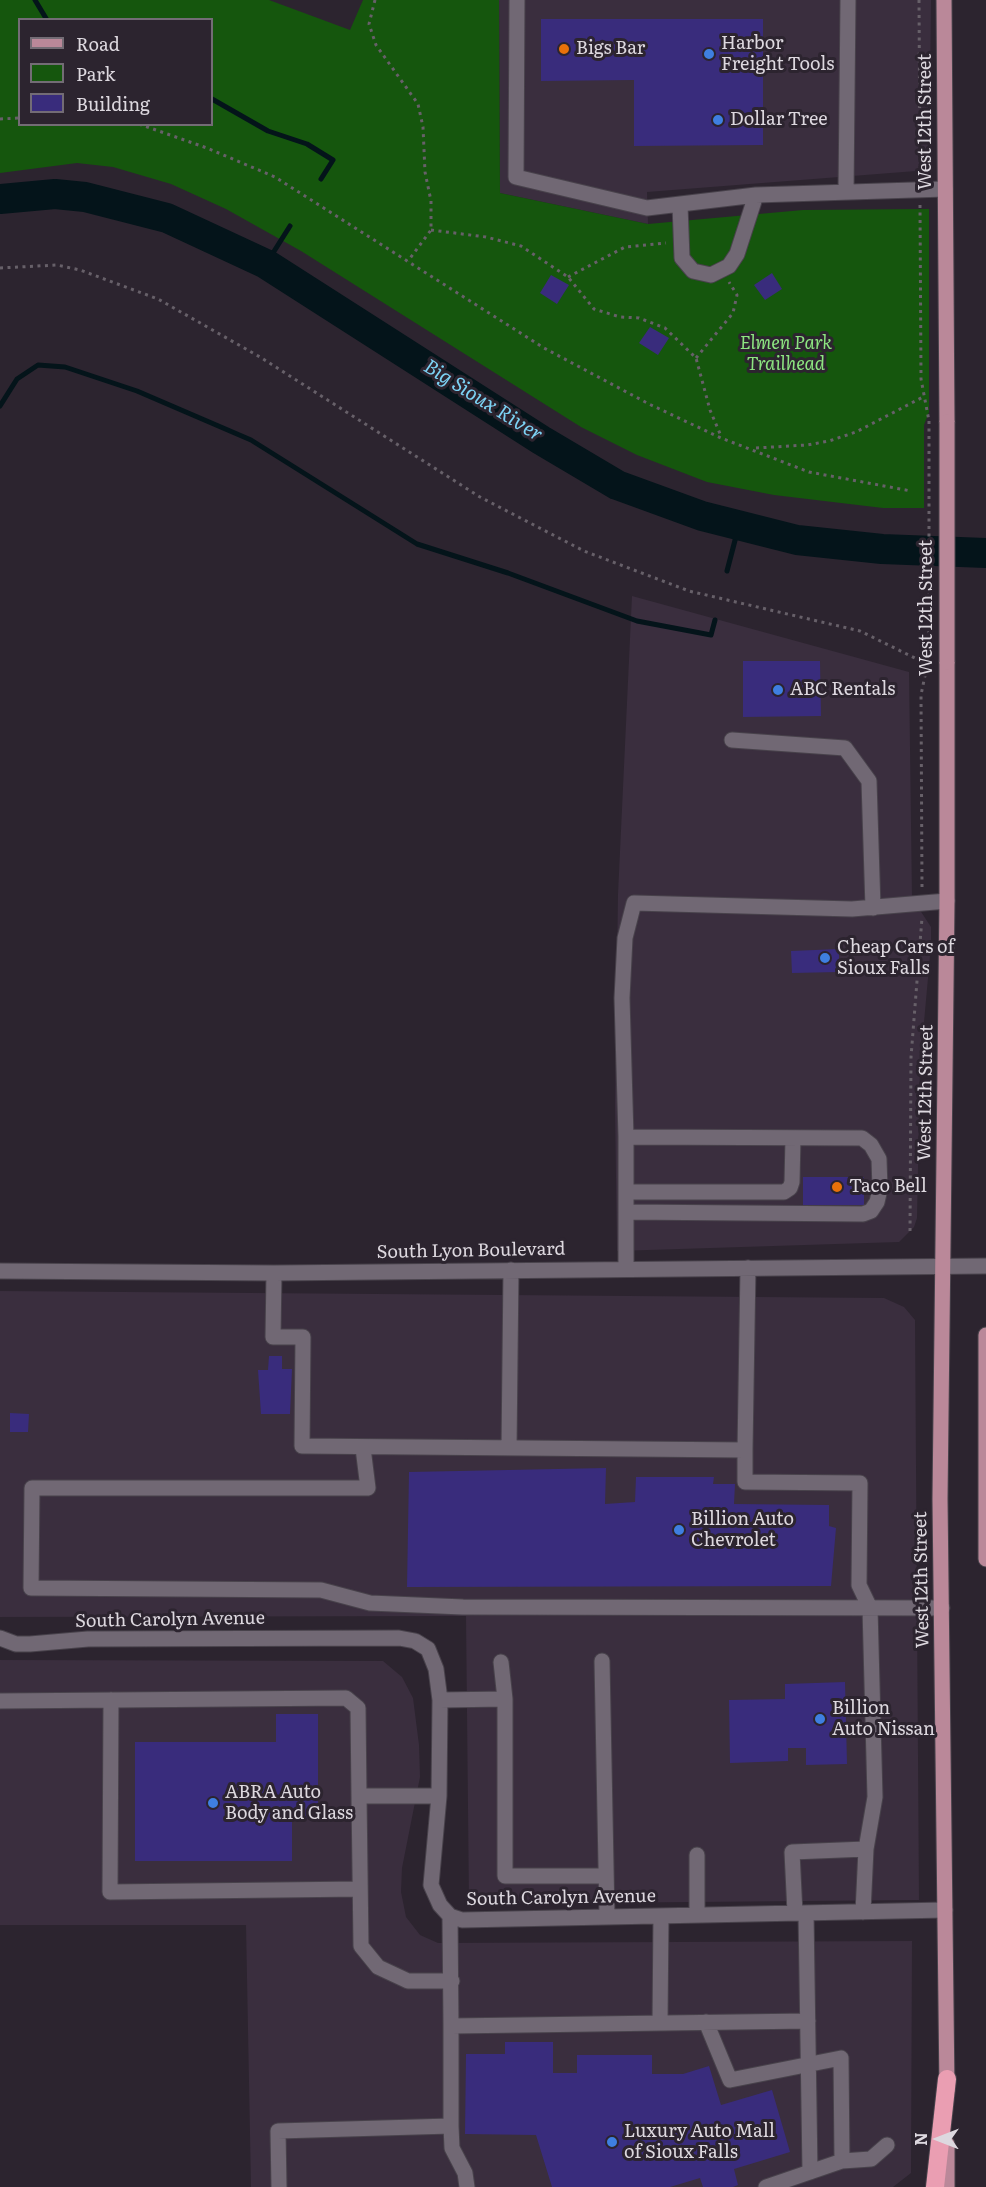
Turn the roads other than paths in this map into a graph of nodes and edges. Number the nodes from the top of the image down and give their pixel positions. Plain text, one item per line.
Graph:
1 (517, 0) edge
2 (848, 0) edge
3 (945, 0) edge
4 (945, 189) junction
5 (846, 192) junction
6 (756, 195) junction
7 (680, 205) junction
8 (732, 740) dead end
9 (947, 901) junction
10 (873, 908) junction
11 (626, 1137) junction
12 (793, 1138) junction
13 (626, 1192) junction
14 (626, 1212) junction
15 (943, 1266) junction
16 (986, 1266) edge
17 (748, 1268) junction
18 (626, 1269) junction
19 (511, 1270) junction
20 (0, 1271) edge
21 (274, 1273) junction
22 (986, 1335) edge
23 (986, 1447) edge
24 (363, 1448) junction
25 (509, 1448) junction
26 (745, 1450) junction
27 (986, 1559) edge
28 (870, 1608) junction
29 (942, 1608) junction
30 (1, 1640) edge
31 (602, 1661) dead end
32 (501, 1662) dead end
33 (505, 1699) junction
34 (111, 1700) junction
35 (440, 1700) junction
36 (0, 1701) edge
37 (359, 1796) junction
38 (439, 1796) junction
39 (866, 1849) junction
40 (697, 1855) dead end
41 (606, 1876) junction
42 (360, 1889) junction
43 (945, 1910) junction
44 (863, 1912) junction
45 (800, 1913) junction
46 (697, 1915) junction
47 (450, 1916) junction
48 (661, 1916) junction
49 (607, 1917) junction
50 (452, 1981) junction
51 (808, 2021) junction
52 (706, 2022) junction
53 (660, 2023) junction
54 (451, 2026) junction
55 (808, 2065) junction
56 (947, 2079) junction
57 (451, 2126) junction
58 (887, 2145) dead end
59 (842, 2161) junction
60 (810, 2172) junction
61 (279, 2187) edge
62 (467, 2187) edge
63 (766, 2187) edge
64 (935, 2187) edge
65 (947, 2187) edge

1 - 7 street
2 - 5 street
3 - 4 main road, West 12th Street
4 - 5 street
4 - 9 main road, West 12th Street, bridge
5 - 6 street
6 - 7 street
6 - 7 street
8 - 10 street
9 - 10 street
9 - 15 main road, West 12th Street
10 - 11 street
11 - 12 street
11 - 13 street
12 - 13 street
12 - 14 street
13 - 14 street
14 - 18 street
15 - 16 street, South Lyon Boulevard
15 - 17 street, South Lyon Boulevard
15 - 29 main road, West 12th Street
17 - 18 street, South Lyon Boulevard
17 - 26 street
18 - 19 street, South Lyon Boulevard
19 - 21 street, South Lyon Boulevard
19 - 25 street
20 - 21 street, South Lyon Boulevard
21 - 24 street
22 - 23 main road
23 - 27 main road
24 - 25 street
24 - 28 street
25 - 26 street
26 - 28 street
28 - 29 street
28 - 39 street
29 - 43 main road, West 12th Street
30 - 35 street, South Carolyn Avenue
31 - 41 street
32 - 33 street
33 - 35 street
33 - 41 street
34 - 36 street
34 - 37 street
34 - 42 street
35 - 38 street, South Carolyn Avenue
37 - 38 street
37 - 42 street
38 - 47 street, South Carolyn Avenue
39 - 44 street
39 - 45 street
40 - 46 street
41 - 49 street
42 - 50 street
43 - 44 street, South Carolyn Avenue
43 - 56 main road, West 12th Street
44 - 45 street, South Carolyn Avenue
45 - 46 street, South Carolyn Avenue
45 - 51 street
46 - 48 street, South Carolyn Avenue
47 - 49 street, South Carolyn Avenue
47 - 50 street
48 - 49 street, South Carolyn Avenue
48 - 53 street
50 - 54 street
51 - 52 street
51 - 55 street
52 - 53 street
52 - 55 street
53 - 54 street
54 - 57 street
55 - 59 street
55 - 60 street
56 - 64 highway
56 - 65 main road, West 12th Street
57 - 61 street
57 - 62 street
58 - 59 street
59 - 60 street
60 - 63 street

